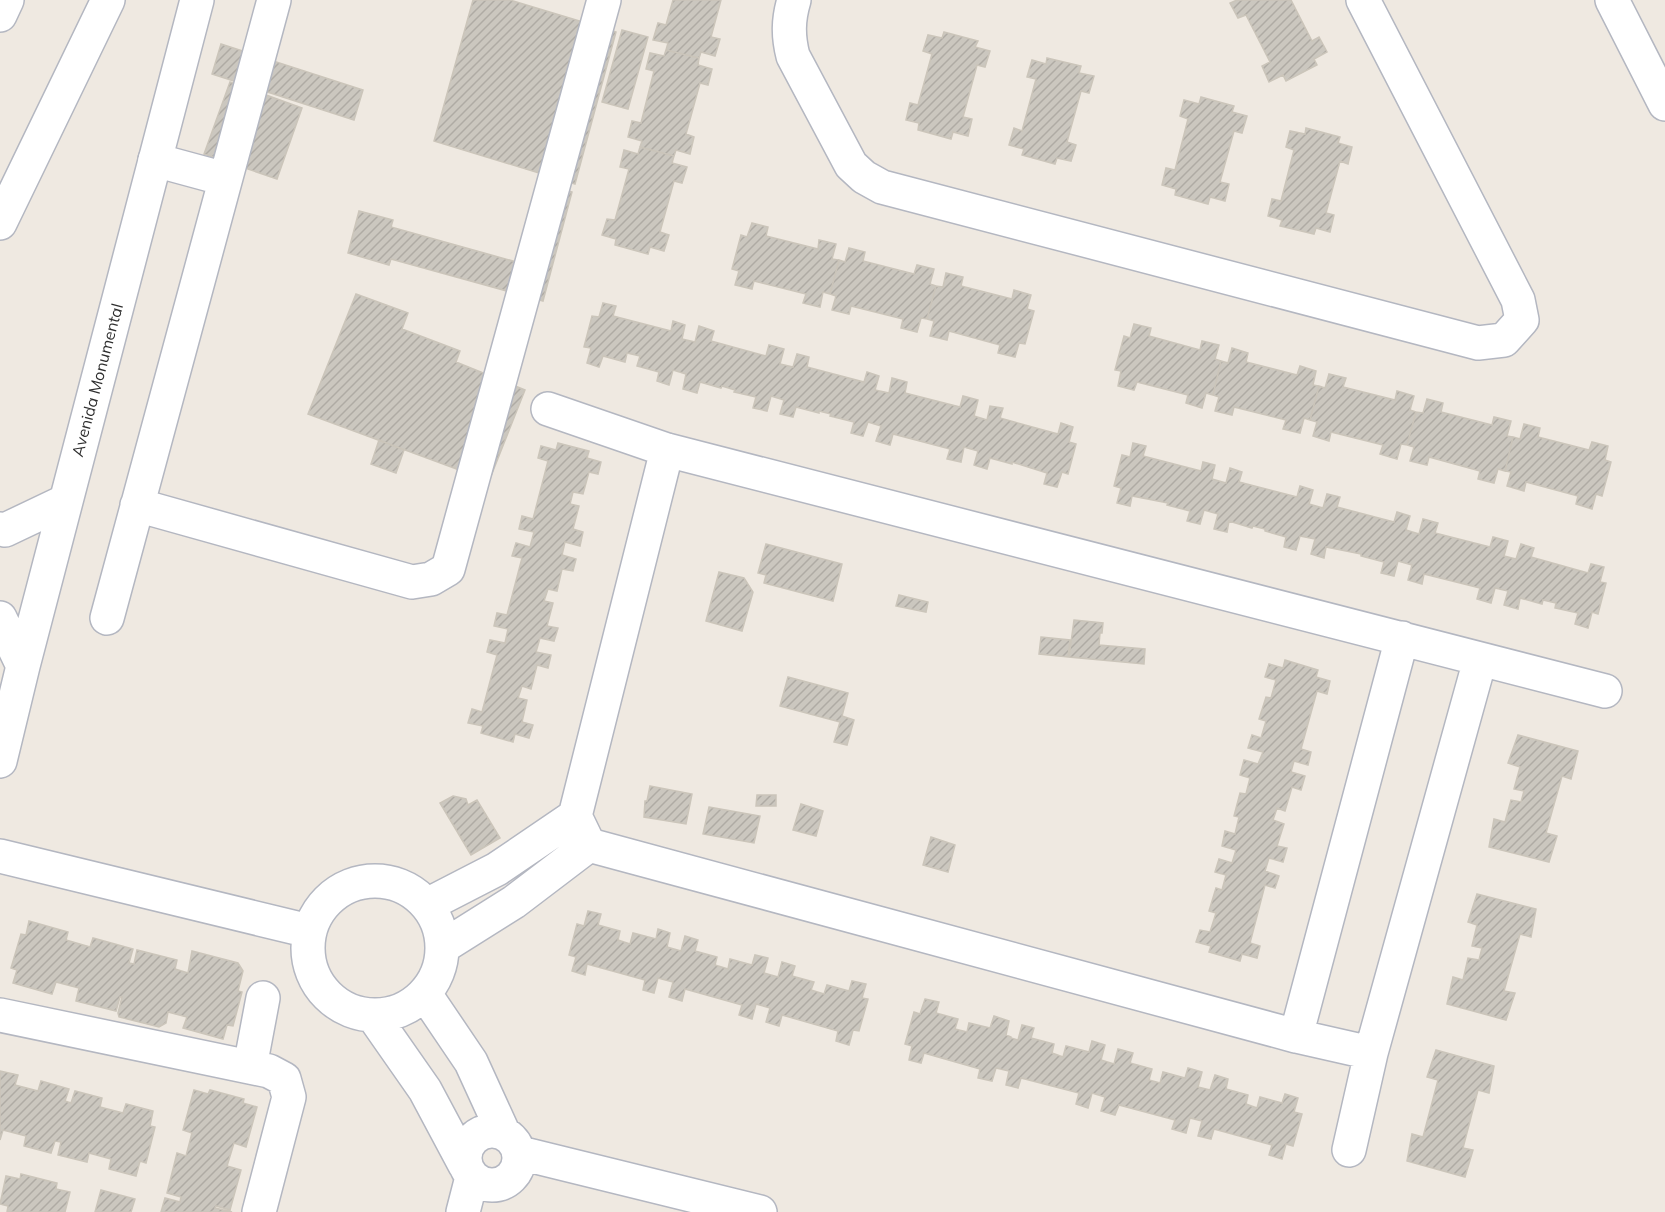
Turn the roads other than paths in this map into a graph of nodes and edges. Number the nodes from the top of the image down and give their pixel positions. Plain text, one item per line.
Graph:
1 (7, 0) edge
2 (108, 0) edge
3 (197, 0) edge
4 (274, 0) edge
5 (603, 0) edge
6 (794, 0) edge
7 (1363, 0) edge
8 (1612, 0) edge
9 (0, 15) edge
10 (1665, 104) edge
11 (155, 160) junction
12 (225, 179) junction
13 (0, 223) edge
14 (548, 409) dead end
15 (667, 450) junction
16 (66, 501) junction
17 (137, 505) junction
18 (0, 529) edge
19 (0, 618) edge
20 (107, 618) dead end
21 (1402, 638) junction
22 (1480, 660) junction
23 (22, 666) junction
24 (1605, 691) dead end
25 (0, 761) edge
26 (575, 816) junction
27 (589, 845) junction
28 (0, 856) edge
29 (429, 904) junction
30 (309, 931) junction
31 (444, 946) junction
32 (425, 994) junction
33 (264, 999) dead end
34 (0, 1015) edge
35 (374, 1017) junction
36 (1296, 1036) junction
37 (1371, 1053) junction
38 (250, 1067) junction
39 (511, 1143) junction
40 (1349, 1150) dead end
41 (468, 1171) junction
42 (259, 1212) edge
43 (463, 1212) edge
44 (760, 1212) edge

1 - 9 street
2 - 13 street
3 - 11 street, Avenida Monumental
4 - 12 street
5 - 17 street
6 - 7 street
8 - 10 street
11 - 12 street
11 - 16 street, Avenida Monumental
12 - 17 street
14 - 15 street
15 - 21 street
15 - 26 street
16 - 18 street
16 - 23 street, Avenida Monumental
17 - 20 street
19 - 23 street
21 - 22 street
21 - 36 street
22 - 24 street
22 - 37 street
23 - 25 street, Avenida Monumental
26 - 27 street
26 - 29 street
27 - 31 street
27 - 36 street
28 - 30 street
29 - 30 street
29 - 31 street
30 - 35 street
31 - 32 street
32 - 35 street
32 - 39 street
33 - 38 street
34 - 38 street
35 - 41 street
36 - 37 street
37 - 40 street
38 - 42 street
39 - 41 street
39 - 41 street
39 - 44 street
41 - 43 street

